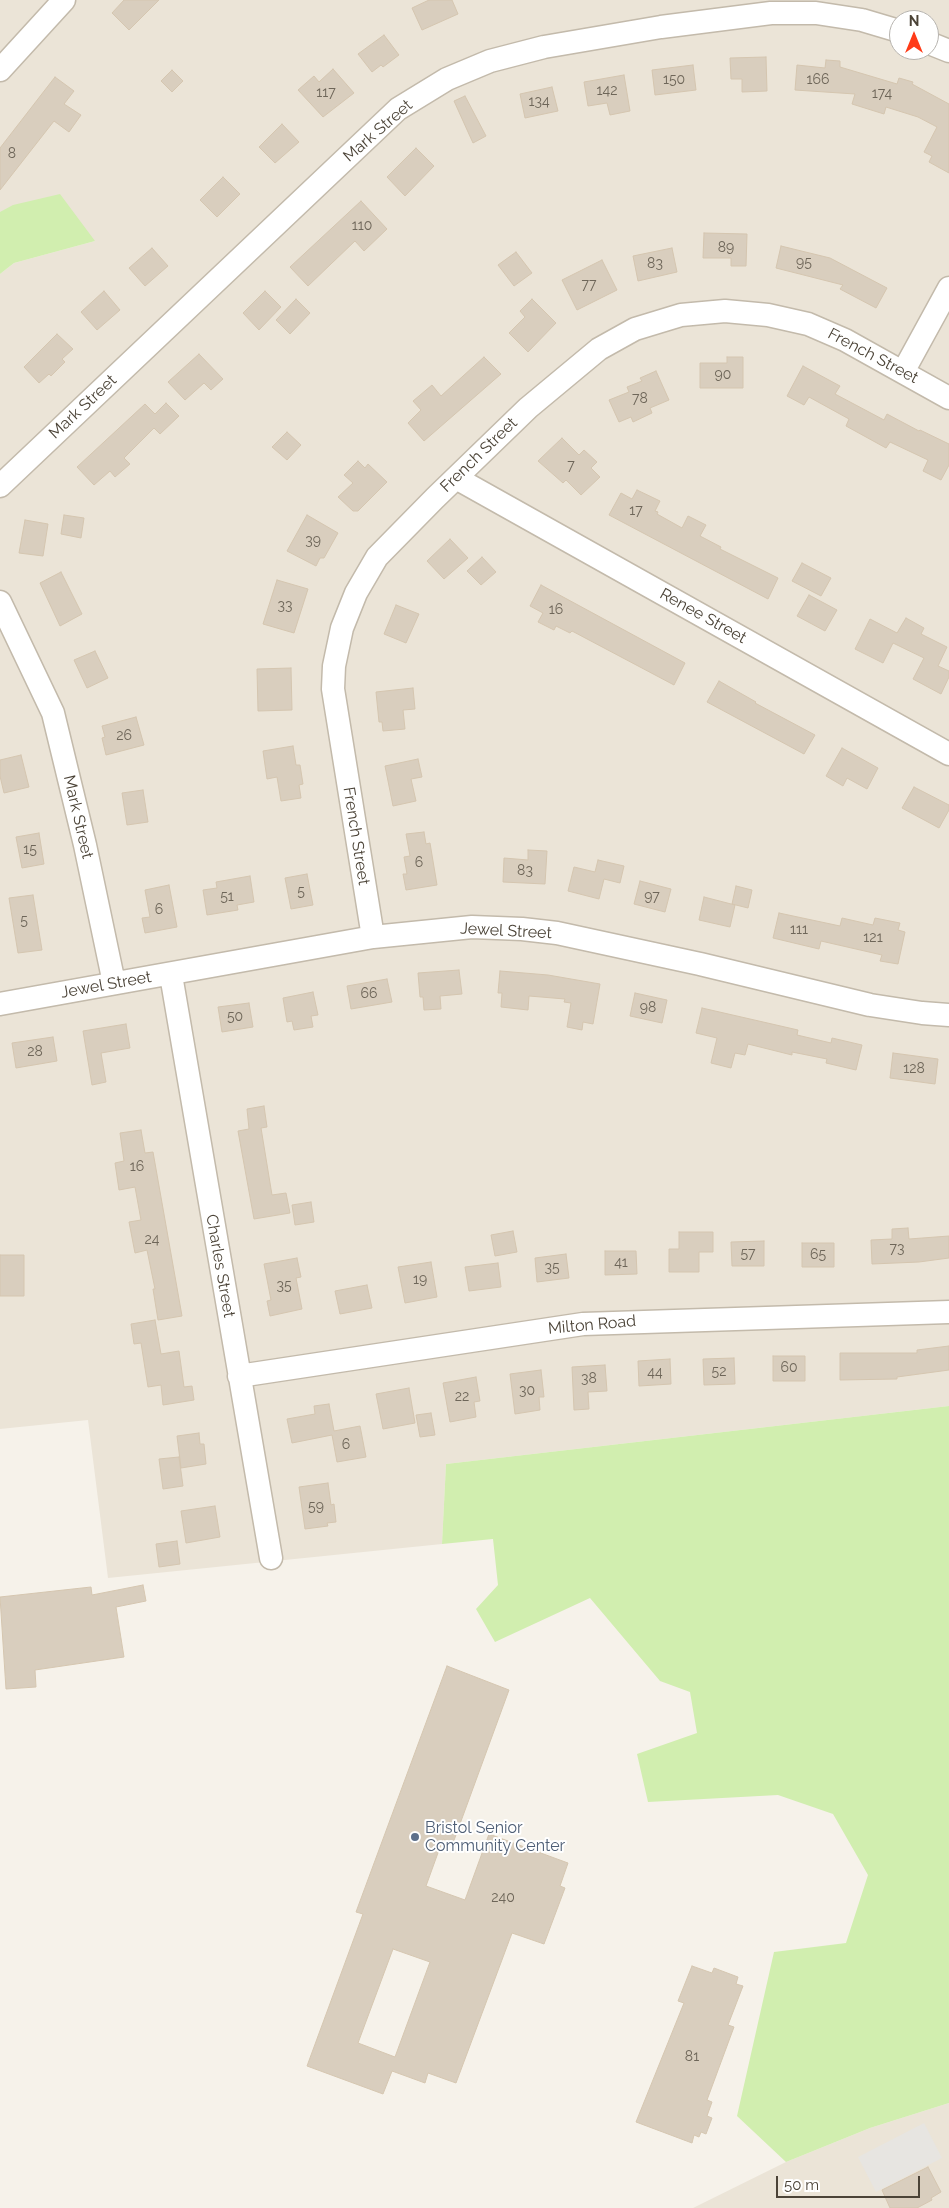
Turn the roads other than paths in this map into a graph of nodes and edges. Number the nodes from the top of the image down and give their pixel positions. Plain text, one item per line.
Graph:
1 (56, 3) edge
2 (889, 28) edge
3 (0, 70) edge
4 (949, 288) edge
5 (903, 372) junction
6 (949, 398) edge
7 (456, 478) junction
8 (0, 486) edge
9 (0, 602) edge
10 (949, 754) edge
11 (373, 937) junction
12 (171, 975) junction
13 (114, 983) junction
14 (0, 1004) edge
15 (949, 1015) edge
16 (949, 1312) edge
17 (239, 1376) junction
18 (271, 1558) dead end

1 - 3 street
2 - 8 street, Mark Street
4 - 5 street
5 - 6 street, French Street
5 - 7 street, French Street
7 - 10 street, Renee Street
7 - 11 street, French Street
9 - 13 street, Mark Street
11 - 12 street, Jewel Street
11 - 15 street, Jewel Street
12 - 13 street, Jewel Street
12 - 17 street, Charles Street
13 - 14 street, Jewel Street
16 - 17 street, Milton Road
17 - 18 street, Charles Street

